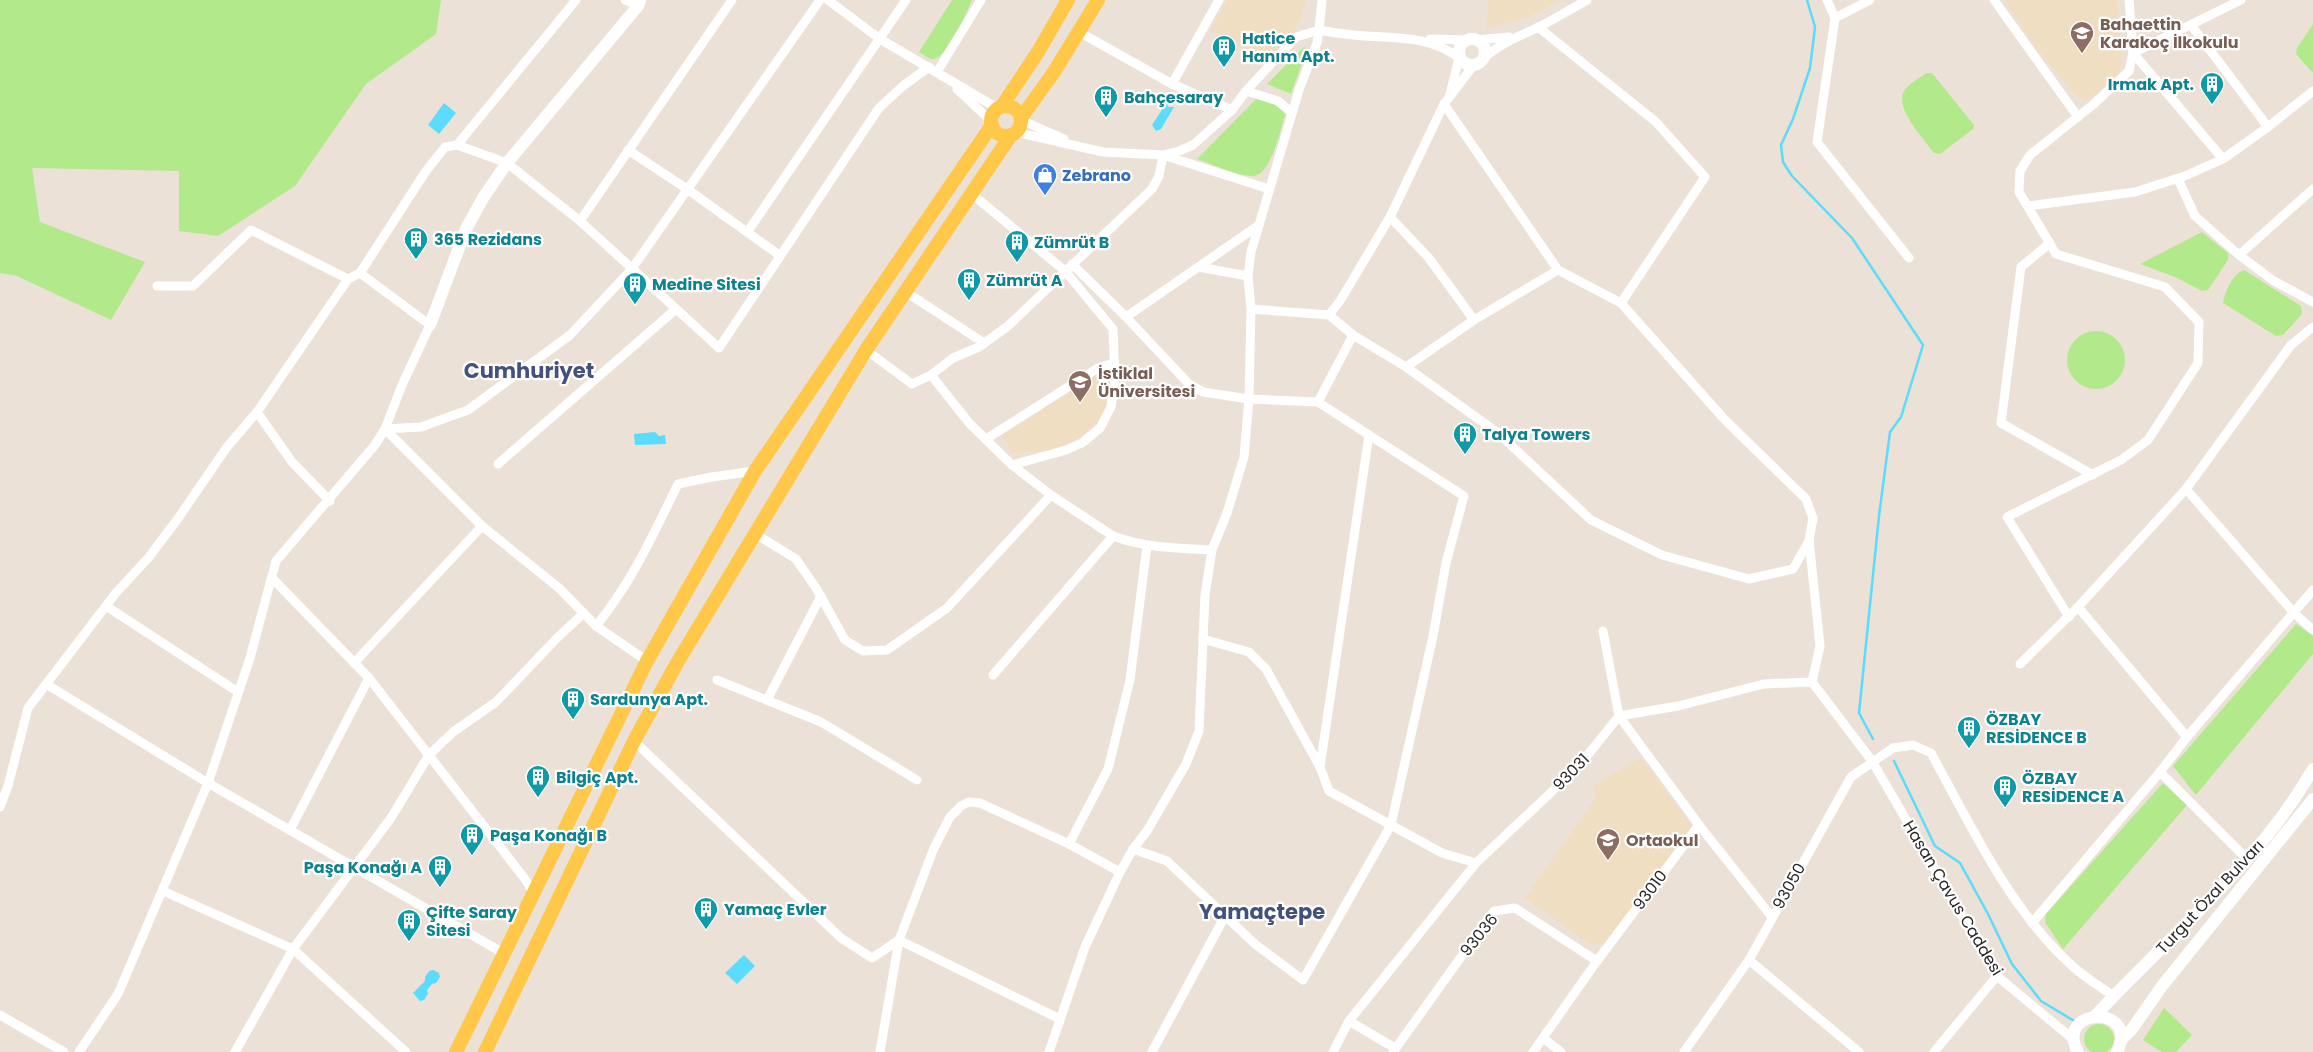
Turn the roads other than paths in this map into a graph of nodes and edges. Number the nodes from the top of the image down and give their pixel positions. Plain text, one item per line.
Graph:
1 (576, 0) edge
2 (625, 0) edge
3 (732, 0) edge
4 (820, 0) edge
5 (828, 0) edge
6 (906, 0) edge
7 (980, 0) edge
8 (1068, 0) edge
9 (1098, 0) edge
10 (1219, 0) edge
11 (1322, 0) edge
12 (1588, 0) edge
13 (1827, 0) edge
14 (1870, 0) edge
15 (1994, 0) edge
16 (2129, 0) edge
17 (2241, 0) edge
18 (639, 3) edge
19 (1835, 18) junction
20 (2191, 25) junction
21 (1538, 28) junction
22 (1319, 30) junction
23 (1079, 32) junction
24 (1516, 36) junction
25 (880, 39) junction
26 (1414, 39) junction
27 (1472, 40) junction
28 (2133, 53) junction
29 (1459, 58) junction
30 (1479, 62) junction
31 (928, 67) junction
32 (937, 72) junction
33 (946, 78) junction
34 (1172, 84) junction
35 (1246, 91) junction
36 (2313, 91) edge
37 (1450, 94) junction
38 (1444, 104) junction
39 (1232, 110) junction
40 (1292, 113) junction
41 (995, 115) junction
42 (2078, 117) junction
43 (1017, 126) junction
44 (2268, 127) junction
45 (457, 145) junction
46 (1085, 148) junction
47 (628, 150) junction
48 (1162, 156) junction
49 (2223, 159) junction
50 (507, 163) junction
51 (2178, 179) junction
52 (687, 188) junction
53 (2313, 189) edge
54 (1269, 190) junction
55 (972, 194) junction
56 (2028, 206) junction
57 (1390, 217) junction
58 (580, 221) junction
59 (1259, 225) junction
60 (748, 231) junction
61 (2050, 243) junction
62 (2238, 254) junction
63 (779, 255) junction
64 (1909, 258) dead end
65 (1069, 267) junction
66 (1199, 267) junction
67 (632, 270) junction
68 (1558, 270) junction
69 (360, 274) junction
70 (1248, 276) junction
71 (348, 279) junction
72 (157, 286) dead end
73 (906, 292) junction
74 (2313, 302) edge
75 (1621, 303) junction
76 (676, 309) junction
77 (1251, 309) junction
78 (1329, 315) junction
79 (1126, 316) junction
80 (1474, 320) junction
81 (430, 325) junction
82 (2313, 327) edge
83 (1353, 335) junction
84 (984, 343) junction
85 (866, 350) junction
86 (1114, 363) junction
87 (1406, 367) junction
88 (932, 375) junction
89 (1249, 399) junction
90 (1318, 402) junction
91 (257, 412) junction
92 (385, 429) junction
93 (1369, 435) junction
94 (986, 439) junction
95 (498, 464) dead end
96 (1012, 465) junction
97 (755, 471) junction
98 (2093, 474) junction
99 (2186, 489) junction
100 (1050, 496) junction
101 (330, 501) junction
102 (482, 526) junction
103 (754, 533) junction
104 (1113, 536) junction
105 (1809, 540) junction
106 (1147, 546) junction
107 (1212, 550) junction
108 (272, 578) junction
109 (2313, 590) edge
110 (821, 596) junction
111 (106, 606) junction
112 (2078, 607) junction
113 (584, 613) junction
114 (2294, 613) junction
115 (2069, 617) junction
116 (596, 626) junction
117 (1603, 630) dead end
118 (2313, 630) edge
119 (1203, 639) junction
120 (647, 661) junction
121 (354, 663) junction
122 (2020, 664) dead end
123 (993, 676) dead end
124 (369, 678) junction
125 (717, 680) dead end
126 (1812, 682) junction
127 (46, 684) junction
128 (238, 692) junction
129 (767, 700) junction
130 (1620, 716) junction
131 (2187, 737) junction
132 (634, 741) junction
133 (429, 755) junction
134 (1872, 761) junction
135 (1320, 767) junction
136 (2313, 769) edge
137 (2160, 772) junction
138 (917, 780) dead end
139 (208, 783) junction
140 (2313, 799) edge
141 (0, 807) edge
142 (1391, 824) junction
143 (1699, 825) junction
144 (290, 830) junction
145 (1069, 844) junction
146 (1133, 849) junction
147 (2248, 860) junction
148 (1476, 863) junction
149 (356, 867) junction
150 (1120, 872) junction
151 (163, 890) junction
152 (533, 892) junction
153 (1225, 916) junction
154 (1772, 917) junction
155 (2032, 923) junction
156 (899, 940) junction
157 (293, 949) junction
158 (505, 954) junction
159 (1597, 960) junction
160 (1748, 960) junction
161 (1997, 976) junction
162 (2113, 996) junction
163 (0, 1015) edge
164 (2096, 1016) junction
165 (1060, 1019) junction
166 (1349, 1021) junction
167 (1543, 1038) junction
168 (2076, 1046) edge
169 (2119, 1046) edge
170 (1394, 1050) edge
171 (64, 1052) edge
172 (79, 1052) edge
173 (236, 1052) edge
174 (406, 1052) edge
175 (456, 1052) edge
176 (485, 1052) edge
177 (880, 1052) edge
178 (1049, 1052) edge
179 (1152, 1052) edge
180 (1332, 1052) edge
181 (1533, 1052) edge
182 (1562, 1052) edge
183 (1684, 1052) edge
184 (1859, 1052) edge
185 (1934, 1052) edge
186 (2066, 1052) edge

1 - 45 street
2 - 18 street
3 - 47 street
4 - 52 street
5 - 25 street
6 - 25 street
7 - 32 street
8 - 41 main road
9 - 23 main road
10 - 34 street
11 - 22 street
12 - 21 street
13 - 19 street
14 - 19 street
15 - 42 street
16 - 28 street
17 - 20 street
18 - 50 main road
19 - 64 street
20 - 28 street
20 - 44 street
21 - 24 street
21 - 75 street
22 - 26 street
22 - 35 street
22 - 40 street
23 - 34 street
23 - 43 main road
24 - 27 street
24 - 30 street
25 - 31 street
25 - 60 street
26 - 27 street
26 - 29 street
27 - 29 main road
27 - 30 main road
28 - 42 street
28 - 49 street
29 - 30 main road
29 - 37 street
30 - 37 street
31 - 32 street
31 - 63 street
32 - 33 street
33 - 41 street
33 - 41 street
34 - 39 street
35 - 39 street
35 - 40 street
36 - 44 street
37 - 38 street
38 - 57 street
38 - 68 street
39 - 48 street
40 - 54 street
41 - 43 main road
41 - 43 main road
41 - 97 main road
42 - 56 street
43 - 46 street
43 - 46 street
43 - 55 main road
44 - 49 street
45 - 50 street
45 - 69 street
46 - 48 street
47 - 52 street
47 - 58 street
48 - 54 street
48 - 65 street
49 - 51 street
50 - 58 street
50 - 81 main road
51 - 56 street
51 - 62 street
52 - 60 street
52 - 67 street
53 - 62 street
54 - 59 street
55 - 65 street
55 - 73 main road
56 - 61 street
57 - 78 street
57 - 80 street
58 - 67 street
59 - 66 street
59 - 70 street
60 - 63 street
61 - 98 street
61 - 98 street
62 - 74 street
63 - 76 street
65 - 79 street
65 - 84 street
65 - 86 street
66 - 70 street
66 - 79 street
67 - 76 street
67 - 92 street
68 - 75 street
68 - 80 street
69 - 71 street
69 - 81 street
70 - 77 street
71 - 72 street
71 - 91 street
73 - 84 street
73 - 85 main road
75 - 105 street
76 - 95 street
77 - 78 street
77 - 89 street
78 - 83 street
79 - 89 street
80 - 87 street
81 - 92 street
82 - 99 street
83 - 87 street
83 - 90 street
84 - 88 street
85 - 88 street
85 - 103 main road
86 - 94 street
86 - 96 street
87 - 105 street
88 - 94 street
89 - 90 street
89 - 107 street
90 - 93 street
91 - 101 street
91 - 111 street
92 - 101 street
92 - 102 street
93 - 135 street
93 - 142 street
94 - 96 street
96 - 100 street
97 - 116 street
97 - 120 main road
98 - 115 street
99 - 112 street
99 - 114 street
100 - 104 street
100 - 110 street
101 - 108 street
102 - 113 street
102 - 121 street
103 - 110 street
103 - 132 main road
104 - 106 street
104 - 123 street
105 - 126 street
106 - 107 street
106 - 145 street
107 - 119 street
108 - 121 street
108 - 128 street
109 - 114 street
110 - 129 street
111 - 127 street
111 - 128 street
112 - 115 street
112 - 131 street
113 - 116 street
113 - 133 street
114 - 118 street
114 - 131 street
115 - 122 street
116 - 120 street
117 - 130 street
119 - 135 street
119 - 146 street
120 - 152 main road
121 - 124 street
124 - 133 street
124 - 144 street
125 - 129 street
126 - 130 street
126 - 134 street
127 - 139 street
127 - 141 street
128 - 139 street
129 - 138 street
130 - 143 street
130 - 148 street, 93031
131 - 137 street
132 - 156 street
132 - 176 main road
133 - 149 street
133 - 152 street
134 - 154 street, 93050
134 - 155 street, 93050
134 - 161 street, Hasan Çavus Caddesi
135 - 142 street
136 - 147 main road, Turgut Özal Bulvarı
137 - 147 street
137 - 155 street
139 - 144 street
139 - 151 street
140 - 169 main road, Turgut Özal Bulvarı
142 - 148 street
142 - 153 street
143 - 154 street
143 - 159 street, 93010
144 - 149 street
145 - 150 street
145 - 156 street
146 - 150 street
146 - 153 street
147 - 162 main road, Turgut Özal Bulvarı
148 - 166 street, 93031
149 - 157 street
149 - 158 street
150 - 165 street
151 - 157 street
151 - 172 street
152 - 158 main road
153 - 179 street
154 - 160 street, 93050
155 - 162 street
156 - 165 street
156 - 177 street
157 - 173 street
157 - 174 street
158 - 175 main road
159 - 167 street, 93010
159 - 170 street, 93036
160 - 183 street, 93050
160 - 184 street
161 - 168 street, Hasan Çavus Caddesi
161 - 185 street
162 - 164 main road, Turgut Özal Bulvarı
163 - 171 street
164 - 168 main road, Turgut Özal Bulvarı
164 - 169 main road, Turgut Özal Bulvarı
165 - 178 street
166 - 170 street
166 - 180 street, 93031
167 - 181 street, 93010
167 - 182 street
168 - 186 main road, Turgut Özal Bulvarı

